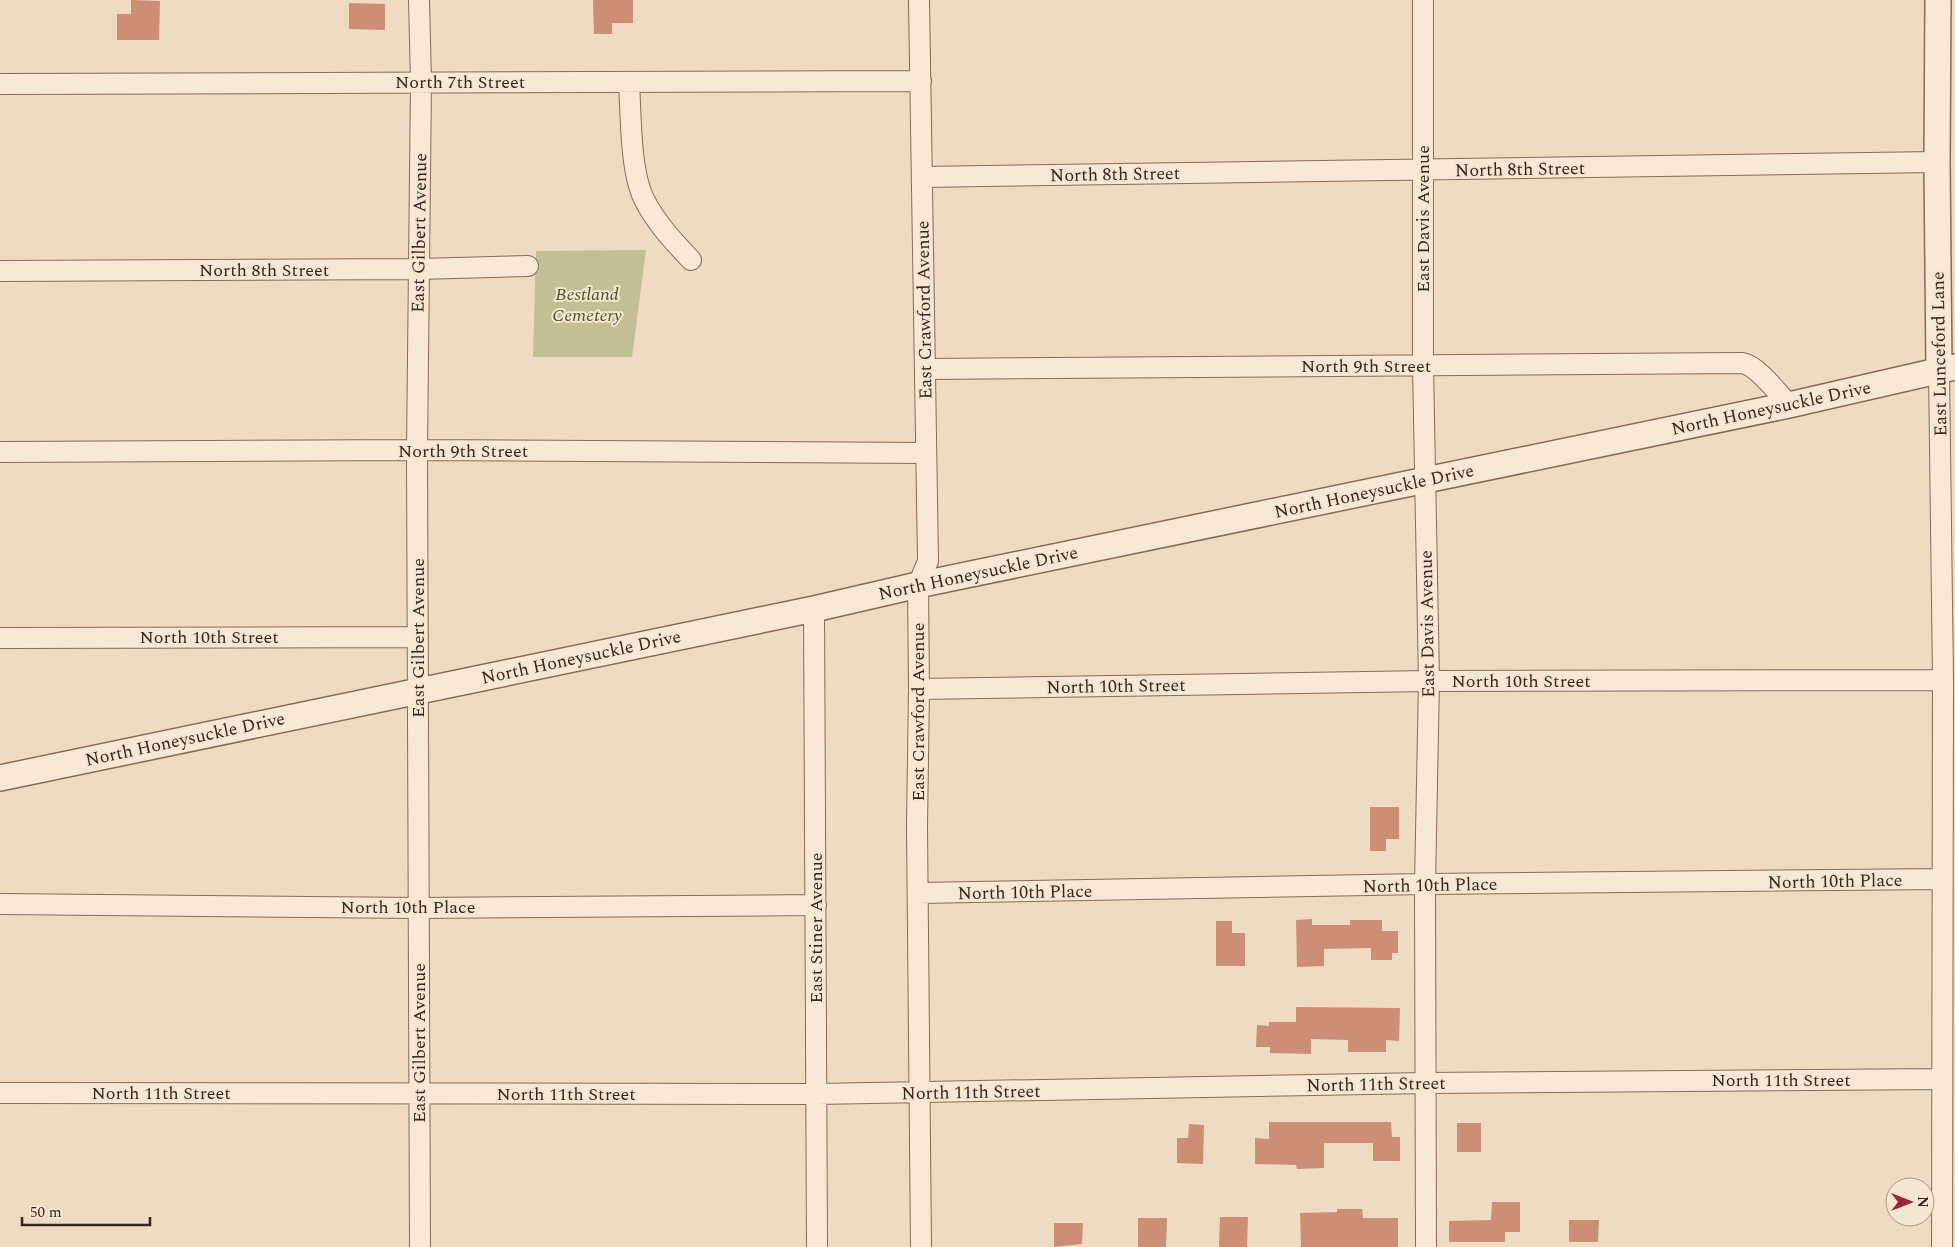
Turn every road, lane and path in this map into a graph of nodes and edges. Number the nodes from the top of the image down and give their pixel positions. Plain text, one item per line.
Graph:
1 (419, 0) edge
2 (919, 0) edge
3 (1423, 0) edge
4 (1938, 0) edge
5 (920, 81) junction
6 (420, 82) junction
7 (629, 82) junction
8 (0, 84) edge
9 (1937, 162) junction
10 (1424, 170) junction
11 (922, 176) junction
12 (691, 260) dead end
13 (528, 266) dead end
14 (419, 269) junction
15 (0, 271) edge
16 (1423, 365) junction
17 (925, 369) junction
18 (1947, 369) edge
19 (1789, 405) junction
20 (417, 450) junction
21 (0, 452) edge
22 (926, 453) junction
23 (1424, 481) junction
24 (918, 585) junction
25 (814, 609) junction
26 (418, 637) junction
27 (0, 638) edge
28 (1943, 680) junction
29 (1429, 681) junction
30 (418, 690) junction
31 (919, 690) junction
32 (0, 778) edge
33 (1941, 880) junction
34 (1425, 884) junction
35 (918, 894) junction
36 (0, 904) edge
37 (816, 905) junction
38 (418, 908) junction
39 (1941, 1078) junction
40 (1426, 1082) junction
41 (0, 1092) edge
42 (919, 1093) junction
43 (419, 1094) junction
44 (817, 1094) junction
45 (420, 1247) edge
46 (817, 1247) edge
47 (921, 1247) edge
48 (1426, 1247) edge
49 (1942, 1247) edge

1 - 6 street, East Gilbert Avenue
2 - 5 street, East Crawford Avenue
3 - 10 street, East Davis Avenue
4 - 9 street, East Lunceford Lane
5 - 7 street, North 7th Street
5 - 11 street, East Crawford Avenue
6 - 7 street, North 7th Street
6 - 8 street, North 7th Street
6 - 14 street, East Gilbert Avenue
7 - 12 street
9 - 10 street, North 8th Street
9 - 18 street, East Lunceford Lane
10 - 11 street, North 8th Street
10 - 16 street, East Davis Avenue
11 - 17 street, East Crawford Avenue
13 - 14 street, North 8th Street
14 - 15 street, North 8th Street
14 - 20 street, East Gilbert Avenue
16 - 17 street, North 9th Street
16 - 19 street, North 9th Street
16 - 23 street, East Davis Avenue
17 - 22 street, East Crawford Avenue
18 - 19 street, North Honeysuckle Drive
18 - 28 street, East Lunceford Lane
19 - 23 street, North Honeysuckle Drive
20 - 21 street, North 9th Street
20 - 22 street, North 9th Street
20 - 26 street, East Gilbert Avenue
22 - 24 street, East Crawford Avenue
23 - 24 street, North Honeysuckle Drive
23 - 29 street, East Davis Avenue
24 - 25 street, North Honeysuckle Drive
24 - 31 street, East Crawford Avenue
25 - 30 street, North Honeysuckle Drive
25 - 37 street, East Stiner Avenue
26 - 27 street, North 10th Street
26 - 30 street, East Gilbert Avenue
28 - 29 street, North 10th Street
28 - 33 street, East Lunceford Lane
29 - 31 street, North 10th Street
29 - 34 street, East Davis Avenue
30 - 32 street, North Honeysuckle Drive
30 - 38 street, East Gilbert Avenue
31 - 35 street, East Crawford Avenue
33 - 34 street, North 10th Place
33 - 39 street, East Lunceford Lane
34 - 35 street, North 10th Place
34 - 40 street, East Davis Avenue
35 - 42 street, East Crawford Avenue
36 - 38 street, North 10th Place
37 - 38 street, North 10th Place
37 - 44 street, East Stiner Avenue
38 - 43 street, East Gilbert Avenue
39 - 40 street, North 11th Street
39 - 49 street, East Lunceford Lane
40 - 42 street, North 11th Street
40 - 48 street, East Davis Avenue
41 - 43 street, North 11th Street
42 - 44 street, North 11th Street
42 - 47 street, East Crawford Avenue
43 - 44 street, North 11th Street
43 - 45 street, East Gilbert Avenue
44 - 46 street, East Stiner Avenue

